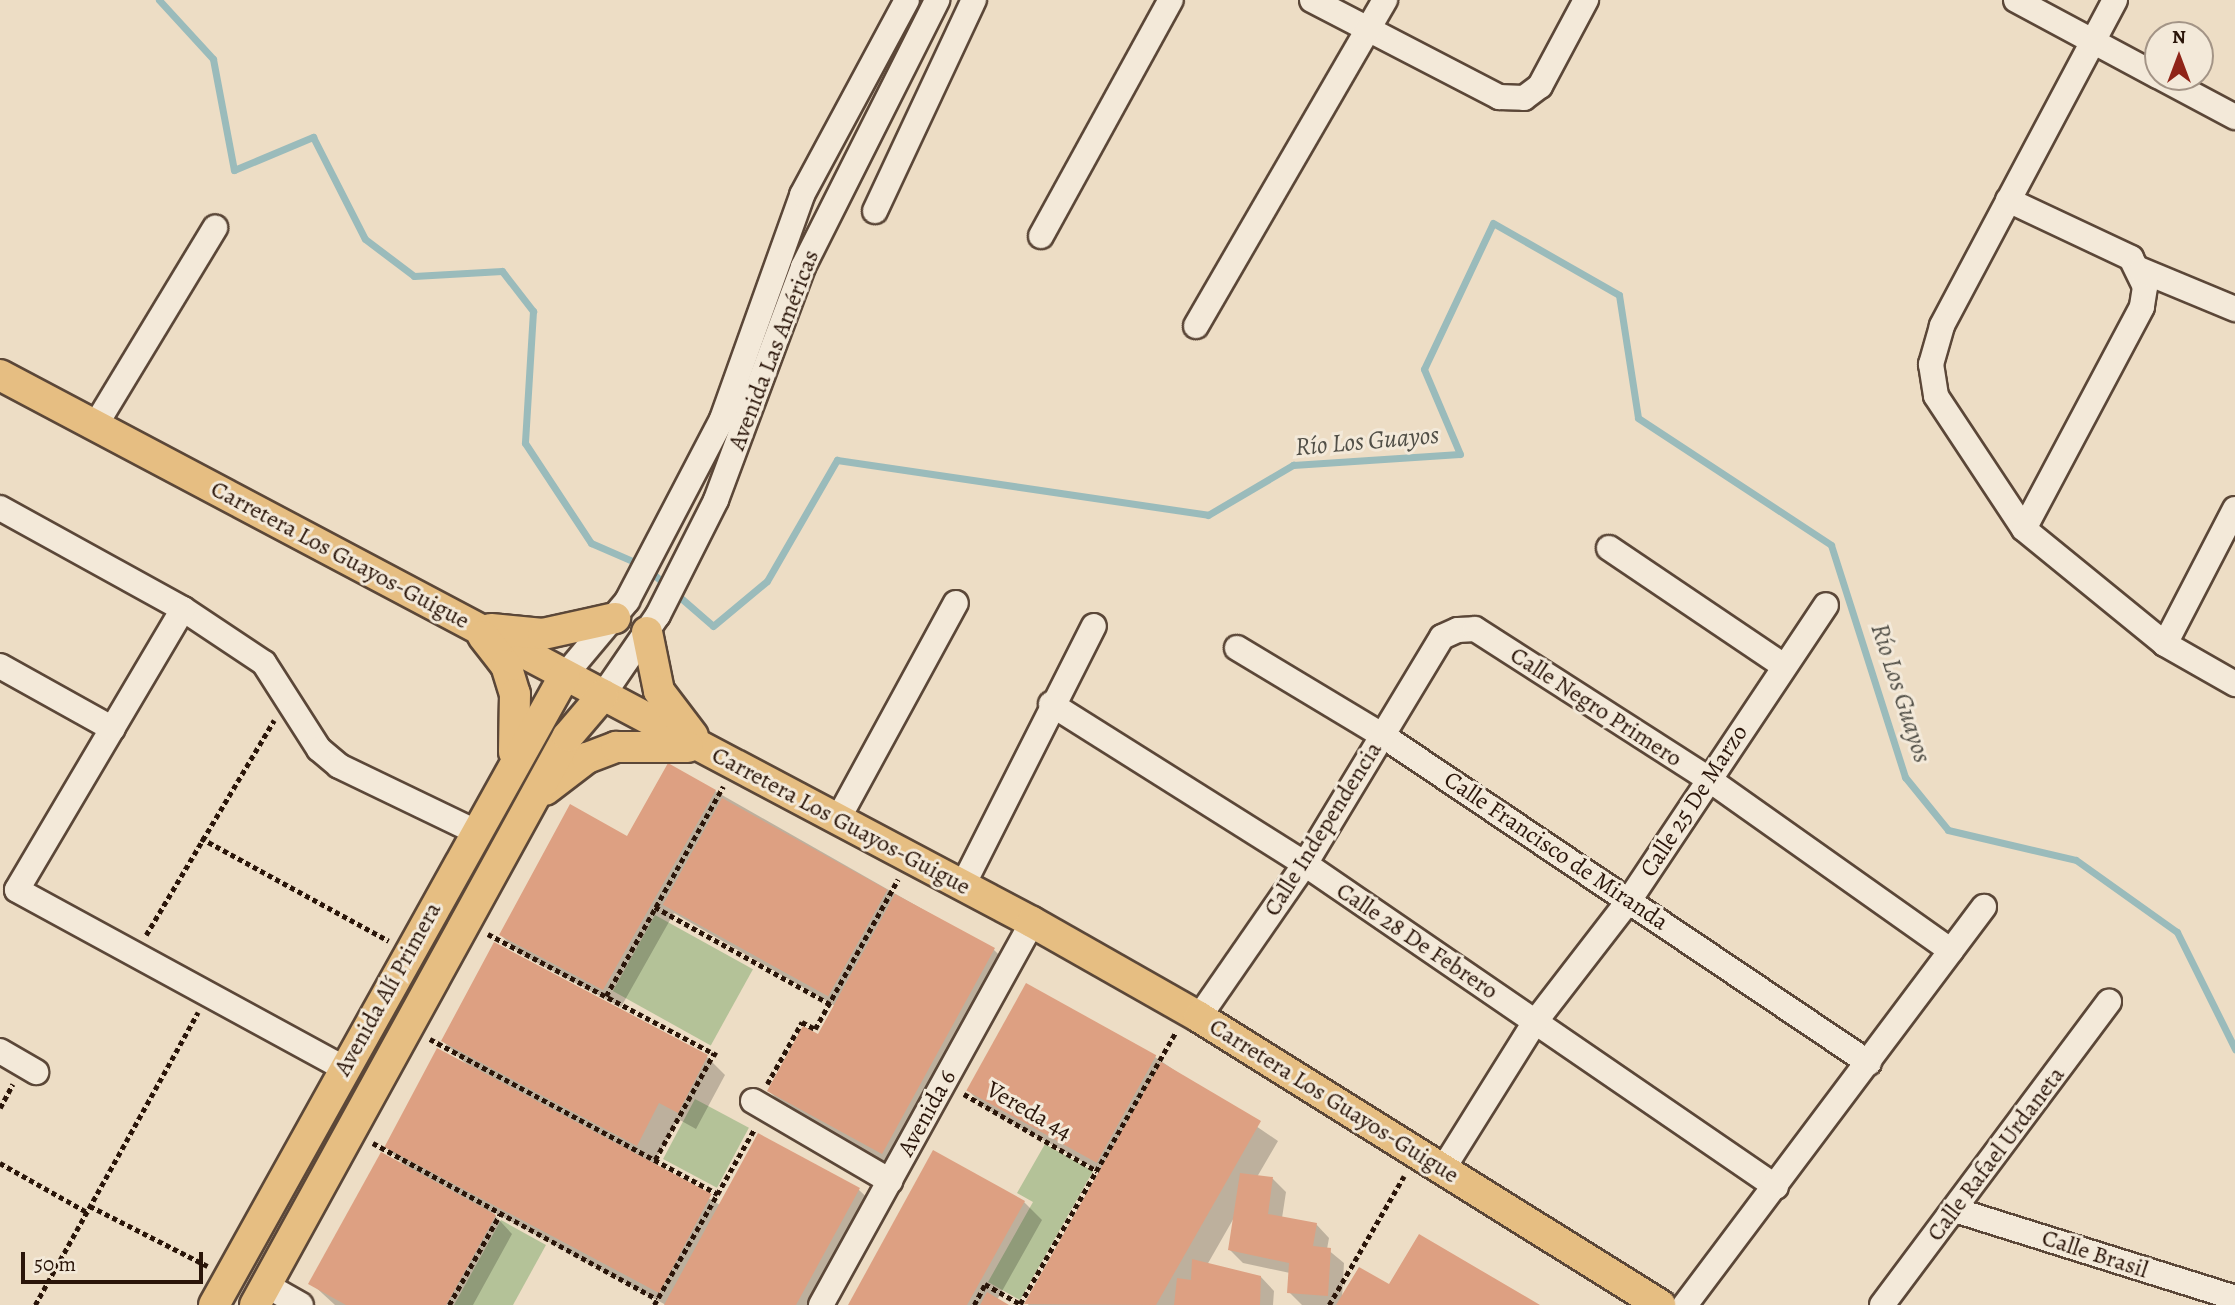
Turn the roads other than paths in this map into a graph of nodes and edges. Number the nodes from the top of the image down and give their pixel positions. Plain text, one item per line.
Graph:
1 (907, 0) edge
2 (937, 0) edge
3 (974, 0) edge
4 (1171, 0) edge
5 (1312, 0) edge
6 (1385, 0) edge
7 (1586, 0) edge
8 (2016, 0) edge
9 (2115, 0) edge
10 (1369, 30) junction
11 (2091, 40) junction
12 (2144, 69) edge
13 (2186, 91) edge
14 (2235, 117) edge
15 (2008, 200) junction
16 (875, 211) dead end
17 (215, 228) dead end
18 (1041, 236) dead end
19 (2141, 270) junction
20 (2235, 309) edge
21 (1196, 326) dead end
22 (0, 375) edge
23 (95, 426) junction
24 (0, 508) edge
25 (2235, 509) edge
26 (2024, 529) junction
27 (1609, 548) dead end
28 (956, 603) dead end
29 (1826, 606) dead end
30 (183, 609) junction
31 (621, 609) junction
32 (652, 624) junction
33 (1094, 626) dead end
34 (476, 628) junction
35 (1442, 637) joint
36 (2165, 644) junction
37 (1237, 649) dead end
38 (0, 666) edge
39 (1784, 666) junction
40 (565, 675) junction
41 (2235, 684) edge
42 (603, 695) junction
43 (1051, 704) junction
44 (113, 729) junction
45 (1382, 735) junction
46 (709, 751) junction
47 (508, 769) junction
48 (1707, 778) junction
49 (529, 807) junction
50 (838, 819) junction
51 (474, 831) junction
52 (1305, 864) junction
53 (963, 885) junction
54 (1630, 899) junction
55 (1984, 907) dead end
56 (1032, 922) junction
57 (1951, 951) junction
58 (2109, 1002) dead end
59 (1193, 1014) junction
60 (1535, 1022) junction
61 (0, 1051) edge
62 (1869, 1063) junction
63 (344, 1068) junction
64 (36, 1072) dead end
65 (758, 1104) road end
66 (1443, 1169) junction
67 (890, 1181) junction
68 (1776, 1187) junction
69 (1955, 1210) junction
70 (260, 1295) edge
71 (2229, 1300) edge
72 (214, 1305) edge
73 (301, 1305) edge
74 (821, 1305) edge
75 (1660, 1305) edge
76 (1685, 1305) edge
77 (1882, 1305) edge

1 - 31 street, Avenida Las Américas
2 - 32 street, Avenida Las Américas
3 - 16 street
4 - 18 street
5 - 10 street
6 - 10 street
7 - 10 street
8 - 11 street
9 - 11 street
10 - 21 street
11 - 12 street
11 - 15 street
13 - 14 street
15 - 19 street
15 - 26 street
17 - 23 street
19 - 20 street
19 - 26 street
22 - 23 main road, Carretera Los Guayos-Guigue
23 - 34 main road, Carretera Los Guayos-Guigue
24 - 30 street
25 - 36 street
26 - 36 street
27 - 39 street
28 - 50 street
29 - 39 street, Calle 25 De Marzo
30 - 44 street
30 - 51 street
31 - 34 main road
31 - 40 street, Avenida Las Américas
32 - 42 street, Avenida Las Américas
32 - 46 main road
33 - 43 street
34 - 40 main road, Carretera Los Guayos-Guigue
34 - 47 main road
35 - 45 street, Calle Independencia
35 - 48 street, Calle Negro Primero
36 - 41 street
37 - 45 street, Calle Francisco de Miranda
38 - 44 street
39 - 48 street, Calle 25 De Marzo
40 - 42 main road, Carretera Los Guayos-Guigue
40 - 47 main road, Avenida Alí Primera
42 - 46 main road, Carretera Los Guayos-Guigue
42 - 49 main road, Avenida Alí Primera
43 - 52 street, Calle 28 De Febrero
43 - 53 street
44 - 63 street
45 - 52 street, Calle Independencia
45 - 54 street, Calle Francisco de Miranda
46 - 49 main road
46 - 50 main road, Carretera Los Guayos-Guigue
47 - 51 main road, Avenida Alí Primera
48 - 54 street, Calle 25 De Marzo
48 - 57 street, Calle Negro Primero
49 - 70 main road, Avenida Alí Primera
50 - 53 main road, Carretera Los Guayos-Guigue
51 - 63 main road, Avenida Alí Primera
52 - 59 street, Calle Independencia
52 - 60 street, Calle 28 De Febrero
53 - 56 main road, Carretera Los Guayos-Guigue
54 - 60 street, Calle 25 De Marzo
54 - 62 street, Calle Francisco de Miranda
55 - 57 street
56 - 59 main road, Carretera Los Guayos-Guigue
56 - 67 street, Avenida 6
57 - 62 street
58 - 69 street, Calle Rafael Urdaneta
59 - 66 main road, Carretera Los Guayos-Guigue
60 - 66 street, Calle 25 De Marzo
60 - 68 street, Calle 28 De Febrero
61 - 64 street
62 - 68 street
63 - 72 main road, Avenida Alí Primera
65 - 67 street
66 - 75 main road, Carretera Los Guayos-Guigue
67 - 74 street, Avenida 6
68 - 76 street
69 - 71 street, Calle Brasil
69 - 77 street, Calle Rafael Urdaneta
70 - 73 street

